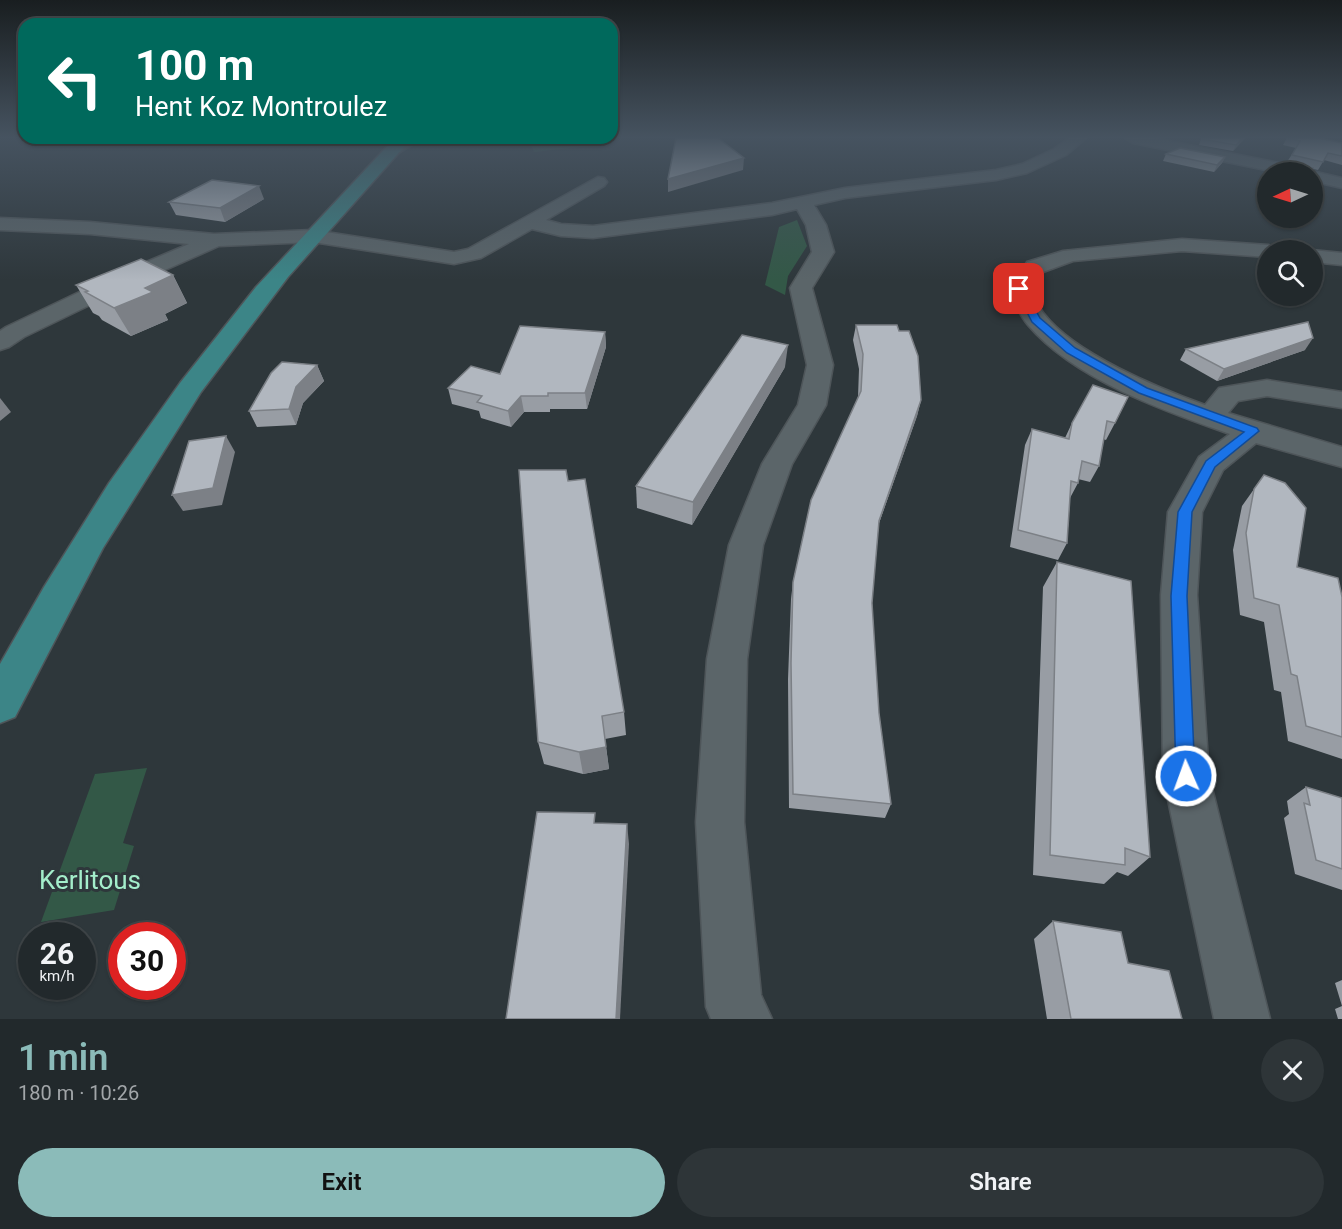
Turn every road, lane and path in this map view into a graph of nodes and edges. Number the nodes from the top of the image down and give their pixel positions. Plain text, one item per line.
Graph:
1 (360, 186) edge
2 (592, 186) edge
3 (907, 186) edge
4 (803, 202) junction
5 (529, 222) junction
6 (0, 224) edge
7 (319, 230) junction
8 (214, 240) junction
9 (1257, 250) edge
10 (1323, 257) edge
11 (1342, 259) edge
12 (5, 335) edge
13 (1342, 400) edge
14 (1211, 416) junction
15 (1252, 431) junction
16 (1342, 457) edge
17 (0, 704) edge
18 (737, 1015) edge
19 (1242, 1019) edge

1 - 7 main road
2 - 5 street
3 - 4 street
4 - 5 street
4 - 18 street
5 - 7 street
6 - 8 street
7 - 8 street
7 - 17 main road
8 - 12 street
9 - 14 street
10 - 11 street
13 - 14 street
14 - 15 street
15 - 16 street
15 - 19 street

